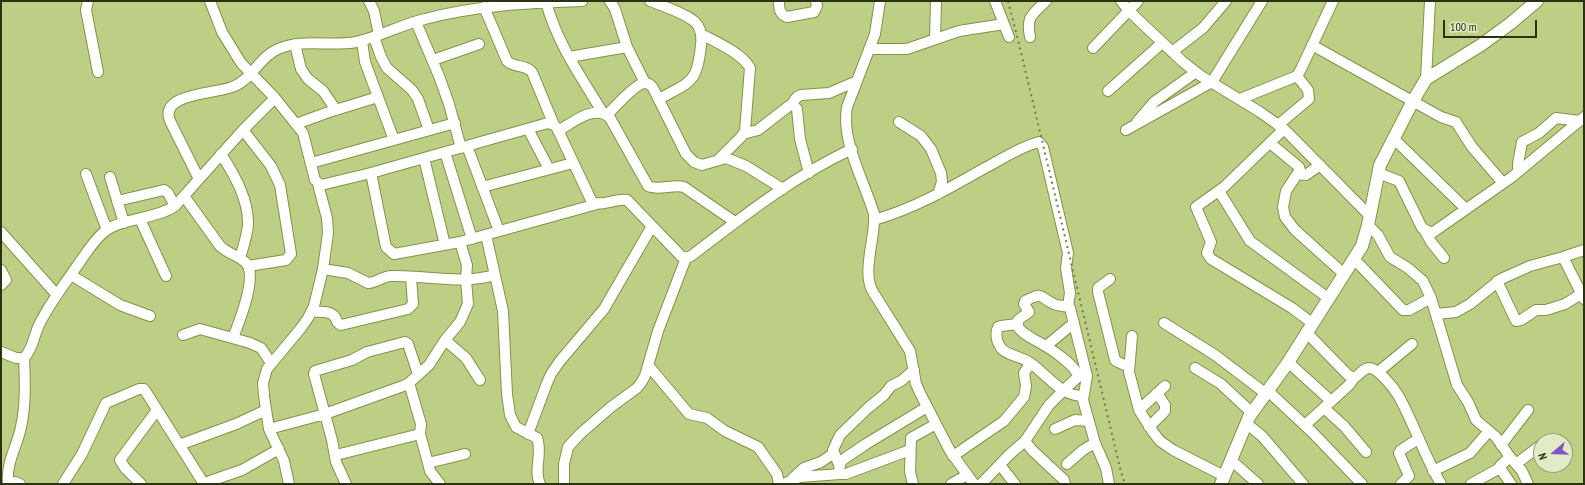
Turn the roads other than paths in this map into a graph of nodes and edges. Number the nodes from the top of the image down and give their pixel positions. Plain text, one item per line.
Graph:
1 (88, 1) edge
2 (210, 1) edge
3 (369, 1) edge
4 (582, 1) edge
5 (610, 1) edge
6 (650, 1) edge
7 (779, 1) edge
8 (816, 1) edge
9 (880, 1) edge
10 (936, 1) edge
11 (995, 1) edge
12 (1046, 1) edge
13 (1121, 1) edge
14 (1138, 1) edge
15 (1226, 1) edge
16 (1262, 1) edge
17 (1333, 1) edge
18 (1430, 1) edge
19 (1537, 1) edge
20 (546, 2) junction
21 (484, 7) junction
22 (1129, 11) junction
23 (416, 22) junction
24 (1004, 24) junction
25 (701, 34) junction
26 (376, 36) junction
27 (1009, 36) dead end
28 (1030, 37) dead end
29 (935, 39) junction
30 (362, 40) junction
31 (1162, 43) junction
32 (295, 44) junction
33 (479, 44) dead end
34 (1312, 45) junction
35 (627, 47) junction
36 (1093, 48) dead end
37 (869, 49) junction
38 (1172, 52) junction
39 (569, 57) junction
40 (433, 60) junction
41 (98, 72) dead end
42 (1196, 72) junction
43 (251, 75) junction
44 (1297, 76) junction
45 (1426, 79) junction
46 (857, 81) junction
47 (1212, 82) junction
48 (645, 83) junction
49 (1108, 91) dead end
50 (378, 97) junction
51 (275, 98) junction
52 (659, 99) junction
53 (1240, 99) junction
54 (1413, 100) junction
55 (791, 105) junction
56 (336, 110) junction
57 (605, 114) junction
58 (1582, 119) edge
59 (899, 122) dead end
60 (455, 123) junction
61 (296, 124) junction
62 (1135, 125) junction
63 (1281, 127) junction
64 (528, 128) junction
65 (556, 128) junction
66 (242, 130) junction
67 (429, 130) junction
68 (1126, 130) dead end
69 (743, 134) junction
70 (1393, 138) junction
71 (394, 140) junction
72 (1270, 142) junction
73 (464, 147) junction
74 (852, 149) junction
75 (445, 152) junction
76 (220, 154) junction
77 (424, 158) junction
78 (719, 159) junction
79 (311, 163) junction
80 (573, 163) junction
81 (1320, 165) junction
82 (549, 169) junction
83 (1518, 172) junction
84 (371, 173) junction
85 (809, 173) junction
86 (1378, 173) junction
87 (86, 174) dead end
88 (1298, 174) junction
89 (110, 177) dead end
90 (199, 179) junction
91 (1503, 183) junction
92 (318, 184) junction
93 (482, 187) junction
94 (783, 189) junction
95 (1219, 191) junction
96 (938, 194) junction
97 (184, 196) junction
98 (117, 201) junction
99 (597, 204) junction
100 (175, 206) junction
101 (1466, 209) junction
102 (140, 219) junction
103 (874, 220) junction
104 (1369, 220) junction
105 (735, 222) junction
106 (124, 223) junction
107 (652, 226) junction
108 (108, 230) junction
109 (499, 231) junction
110 (1425, 231) junction
111 (1, 232) edge
112 (486, 235) junction
113 (472, 239) junction
114 (460, 242) junction
115 (445, 244) junction
116 (1584, 250) edge
117 (1564, 257) junction
118 (240, 258) junction
119 (686, 258) junction
120 (1444, 258) dead end
121 (1354, 259) junction
122 (248, 266) junction
123 (323, 269) junction
124 (1, 270) edge
125 (1345, 274) junction
126 (71, 275) junction
127 (495, 275) junction
128 (166, 276) dead end
129 (411, 277) junction
130 (1110, 279) dead end
131 (466, 280) junction
132 (1497, 281) junction
133 (1, 285) edge
134 (57, 295) junction
135 (1583, 297) edge
136 (1328, 298) junction
137 (1431, 298) junction
138 (1068, 306) junction
139 (311, 312) junction
140 (1436, 314) junction
141 (150, 316) dead end
142 (1074, 323) junction
143 (1164, 323) dead end
144 (1017, 324) junction
145 (1309, 327) junction
146 (183, 335) dead end
147 (1132, 336) dead end
148 (233, 338) junction
149 (445, 340) junction
150 (1412, 344) dead end
151 (1046, 346) junction
152 (1, 352) edge
153 (24, 358) junction
154 (1288, 362) junction
155 (271, 363) junction
156 (1030, 364) junction
157 (648, 365) junction
158 (1129, 367) junction
159 (1195, 368) dead end
160 (914, 370) junction
161 (1378, 372) junction
162 (418, 374) junction
163 (1354, 378) junction
164 (480, 380) dead end
165 (409, 383) junction
166 (1165, 386) dead end
167 (1063, 390) junction
168 (1266, 392) junction
169 (1157, 393) junction
170 (1083, 396) junction
171 (1327, 404) junction
172 (927, 407) junction
173 (157, 410) junction
174 (266, 410) junction
175 (1139, 410) junction
176 (1528, 410) dead end
177 (325, 414) junction
178 (1250, 418) junction
179 (1089, 421) junction
180 (936, 424) junction
181 (1305, 425) junction
182 (1149, 427) junction
183 (270, 429) junction
184 (1055, 429) dead end
185 (1489, 430) junction
186 (420, 434) junction
187 (528, 434) junction
188 (1418, 439) junction
189 (1025, 441) junction
190 (1095, 442) junction
191 (179, 444) junction
192 (1501, 445) junction
193 (279, 449) junction
194 (910, 450) junction
195 (1533, 450) edge
196 (1366, 452) dead end
197 (465, 454) dead end
198 (834, 454) junction
199 (336, 455) junction
200 (953, 456) junction
201 (1232, 461) junction
202 (1513, 461) junction
203 (5, 464) edge
204 (428, 464) junction
205 (1067, 464) dead end
206 (1000, 465) junction
207 (1500, 468) junction
208 (840, 469) junction
209 (1433, 471) junction
210 (968, 475) junction
211 (1223, 480) edge
212 (8, 483) edge
213 (784, 483) edge
214 (1360, 483) edge
215 (20, 484) edge
216 (62, 484) edge
217 (141, 484) edge
218 (205, 484) edge
219 (289, 484) edge
220 (346, 484) edge
221 (440, 484) edge
222 (540, 484) edge
223 (564, 484) edge
224 (913, 484) edge
225 (951, 484) edge
226 (974, 484) edge
227 (981, 484) edge
228 (1014, 484) edge
229 (1065, 484) edge
230 (1109, 484) edge
231 (1258, 484) edge
232 (1303, 484) edge
233 (1401, 484) edge
234 (1441, 484) edge
235 (1471, 484) edge
236 (1511, 484) edge
237 (1528, 484) edge

1 - 41 street
2 - 43 street
3 - 26 street
4 - 20 street
5 - 35 street
6 - 25 street
7 - 8 street
9 - 37 street
10 - 29 street
11 - 24 street
12 - 28 street
13 - 22 street
14 - 22 street
15 - 38 street
16 - 47 street
17 - 34 street
18 - 45 street
19 - 45 main road
20 - 21 street
20 - 39 street
21 - 23 street
21 - 65 street
22 - 31 street
22 - 36 street
23 - 26 street
23 - 40 street
24 - 27 street
24 - 29 street
25 - 52 street
25 - 69 street
26 - 30 street
26 - 67 street
29 - 37 street
30 - 32 street
30 - 50 street
31 - 38 street
31 - 49 street
32 - 43 street
32 - 56 street
33 - 40 street
34 - 44 street
34 - 54 street
35 - 39 street
35 - 48 street
37 - 46 street
38 - 42 street
39 - 57 street
40 - 60 street
42 - 47 street
42 - 62 street
43 - 51 street
43 - 90 street
44 - 53 street
44 - 63 street
45 - 54 main road
46 - 55 street
46 - 74 street
47 - 53 street
47 - 62 street
48 - 52 street
48 - 57 street
50 - 56 street
50 - 71 street
51 - 61 street
51 - 66 street
52 - 78 street
53 - 63 street
54 - 70 main road
54 - 91 street
55 - 69 street
55 - 85 street
56 - 61 street
57 - 65 street
57 - 105 street
58 - 83 street
58 - 83 street
59 - 96 street
60 - 67 street
60 - 73 street
61 - 79 street
62 - 68 street
63 - 72 street
63 - 81 street
64 - 65 street
64 - 73 street
64 - 82 street
65 - 80 street
66 - 76 street
66 - 122 street
67 - 71 street
69 - 78 street
70 - 86 main road
70 - 101 street
71 - 79 street
72 - 88 street
72 - 95 street
73 - 75 street
73 - 93 street
74 - 85 street
74 - 103 street
75 - 77 street
75 - 113 street
76 - 90 street
76 - 118 street
77 - 84 street
77 - 115 street
78 - 94 street
79 - 92 street
80 - 82 street
80 - 99 street
81 - 88 street
81 - 104 street
82 - 93 street
83 - 91 street
84 - 92 street
84 - 115 street
85 - 94 street
86 - 104 main road
86 - 110 street
87 - 108 street
88 - 125 street
89 - 98 street
90 - 97 street
91 - 101 street
92 - 123 street
93 - 109 street
94 - 105 street
95 - 136 street
95 - 145 street
96 - 103 street
96 - 138 street
97 - 100 street
97 - 118 street
98 - 100 street
98 - 106 street
99 - 107 street
99 - 109 street
100 - 102 street
101 - 110 street
102 - 106 street
102 - 128 street
103 - 160 street
104 - 121 main road
104 - 137 street
105 - 119 street
106 - 108 street
107 - 119 street
107 - 187 street
108 - 126 street
109 - 112 street
110 - 120 street
111 - 134 street
112 - 113 street
112 - 127 street
113 - 114 street
114 - 115 street
114 - 131 street
116 - 117 street
117 - 132 street
117 - 135 street
118 - 122 street
119 - 157 street
121 - 125 main road
121 - 137 street
122 - 148 street
123 - 129 street
123 - 139 street
124 - 133 street
125 - 136 main road
126 - 134 street
126 - 141 street
127 - 131 street
127 - 187 street
129 - 131 street
129 - 139 street
130 - 158 street
131 - 149 street
132 - 135 street
132 - 140 street
134 - 153 street
136 - 145 main road
137 - 140 street
138 - 142 street
138 - 144 street
139 - 155 street
140 - 185 street
142 - 151 street
142 - 170 street
143 - 168 street
144 - 151 street
144 - 156 street
145 - 154 main road
145 - 163 street
146 - 148 street
147 - 158 street
148 - 155 street
149 - 162 street
149 - 164 street
150 - 161 street
151 - 167 street
152 - 153 street
153 - 203 street
154 - 168 main road
154 - 171 street
155 - 174 street
156 - 167 street
156 - 200 street
157 - 213 street
157 - 223 street
158 - 175 street
159 - 178 street
160 - 172 street
160 - 198 street
161 - 163 street
161 - 188 street
162 - 165 street
162 - 177 street
163 - 171 street
165 - 177 street
165 - 186 street
166 - 169 street
167 - 170 street
167 - 189 street
168 - 178 main road
168 - 181 street
169 - 175 street
169 - 182 street
170 - 179 street
171 - 181 street
171 - 196 street
172 - 180 street
172 - 208 street
173 - 191 street
173 - 216 street
173 - 217 street
174 - 183 street
174 - 191 street
175 - 182 street
176 - 192 street
177 - 183 street
177 - 199 street
178 - 201 main road
178 - 232 street
179 - 184 street
179 - 190 street
180 - 194 street
180 - 200 street
181 - 214 street
182 - 211 street
183 - 193 street
185 - 192 street
185 - 209 street
186 - 199 street
186 - 204 street
187 - 222 street
188 - 209 street
188 - 233 street
189 - 206 street
189 - 229 street
190 - 205 street
190 - 230 street
191 - 218 street
192 - 202 street
193 - 218 street
193 - 219 street
194 - 208 street
194 - 224 street
195 - 202 street
197 - 204 street
198 - 208 street
198 - 213 street
199 - 220 street
200 - 210 street
201 - 211 main road
201 - 231 street
202 - 207 street
202 - 237 street
203 - 212 street
204 - 221 street
206 - 227 street
206 - 228 street
207 - 235 street
207 - 236 street
208 - 213 street
209 - 234 street
210 - 225 street
210 - 226 street
212 - 215 street

